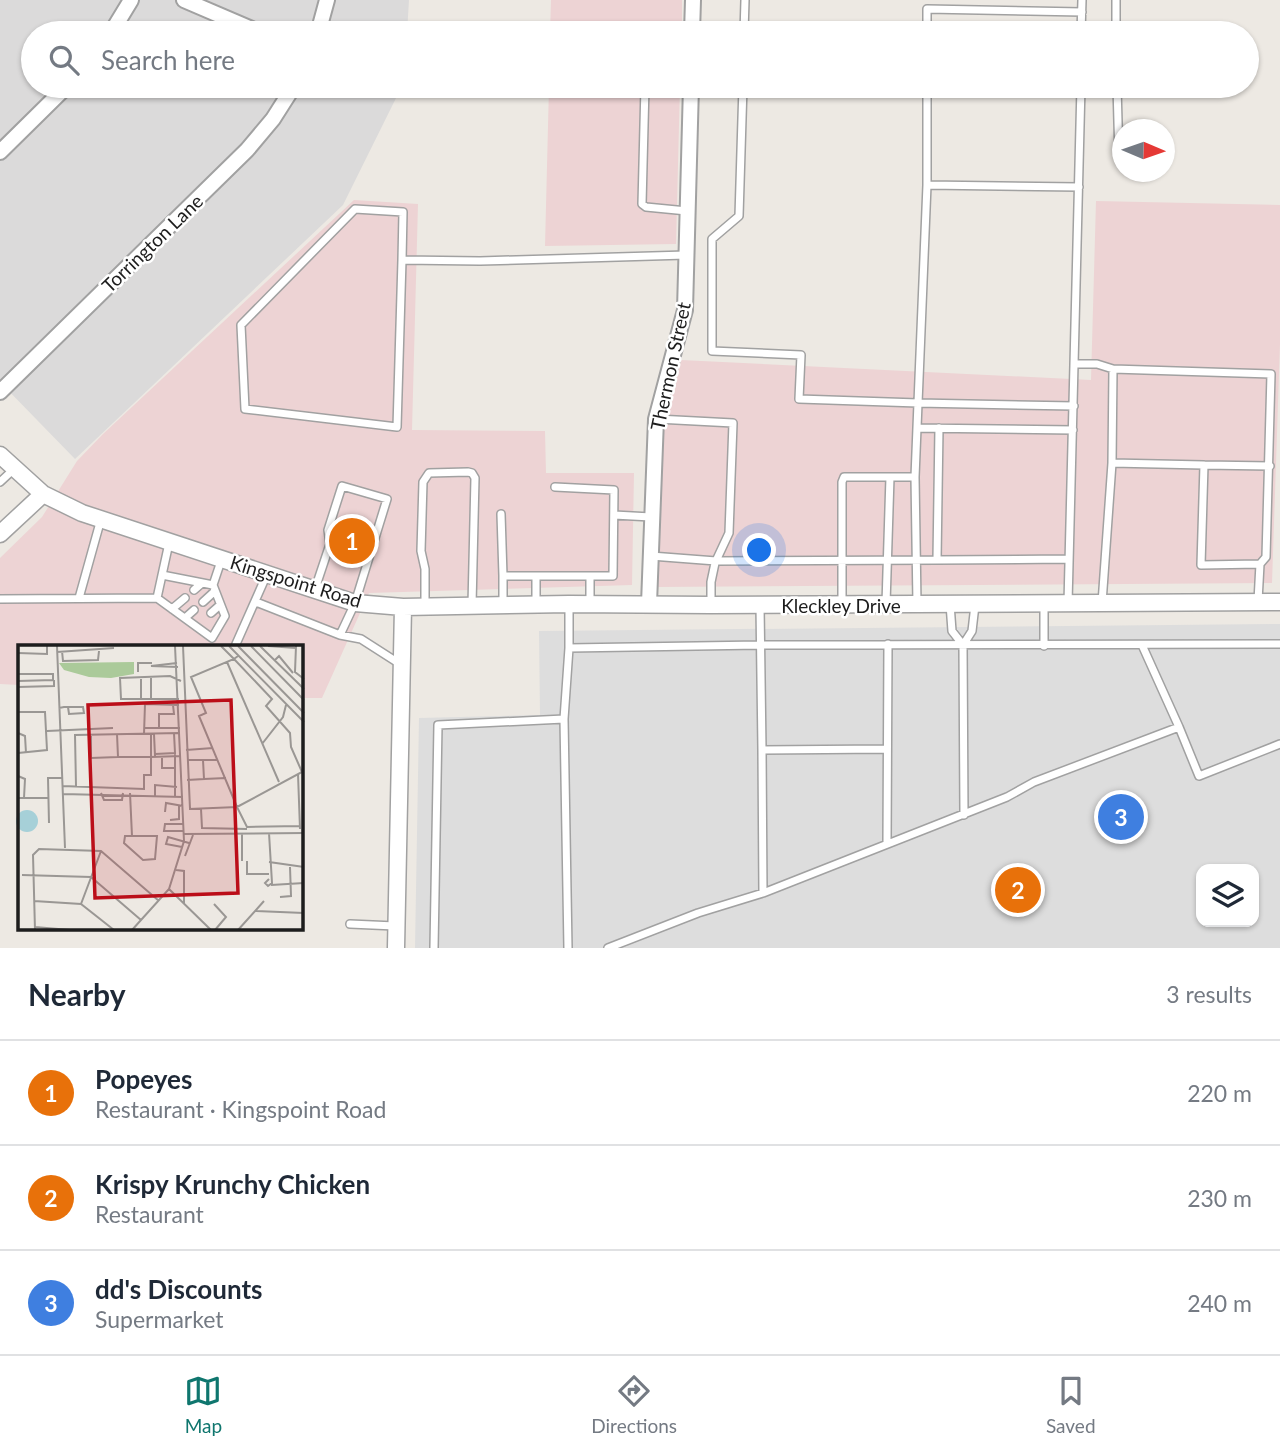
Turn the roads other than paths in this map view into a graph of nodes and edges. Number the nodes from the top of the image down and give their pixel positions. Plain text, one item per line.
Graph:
1 (131, 0) edge
2 (184, 0) edge
3 (327, 0) edge
4 (693, 0) edge
5 (745, 0) edge
6 (1082, 0) edge
7 (1116, 0) edge
8 (1082, 12) junction
9 (118, 21) edge
10 (233, 21) edge
11 (321, 21) edge
12 (692, 21) edge
13 (744, 21) edge
14 (927, 21) edge
15 (1082, 21) edge
16 (1116, 21) edge
17 (55, 98) edge
18 (286, 98) edge
19 (645, 98) edge
20 (691, 98) edge
21 (743, 98) edge
22 (927, 98) edge
23 (1081, 98) edge
24 (1117, 98) edge
25 (1118, 119) edge
26 (0, 152) edge
27 (927, 185) junction
28 (1079, 187) junction
29 (687, 211) junction
30 (686, 255) junction
31 (402, 260) junction
32 (1075, 364) junction
33 (1114, 369) junction
34 (0, 392) edge
35 (918, 403) junction
36 (1074, 406) junction
37 (656, 419) junction
38 (917, 428) junction
39 (939, 428) junction
40 (1073, 430) junction
41 (0, 455) edge
42 (1112, 463) junction
43 (1204, 465) junction
44 (1270, 466) junction
45 (15, 468) junction
46 (890, 477) junction
47 (915, 477) junction
48 (0, 482) edge
49 (555, 487) dead end
50 (43, 494) junction
51 (501, 514) dead end
52 (614, 515) junction
53 (651, 517) junction
54 (101, 519) junction
55 (2, 528) edge
56 (170, 542) junction
57 (649, 556) junction
58 (222, 558) junction
59 (887, 559) junction
60 (1069, 559) junction
61 (842, 560) junction
62 (937, 560) junction
63 (716, 561) junction
64 (917, 561) junction
65 (1260, 564) junction
66 (268, 574) junction
67 (162, 575) junction
68 (503, 576) junction
69 (536, 576) junction
70 (590, 576) junction
71 (202, 583) junction
72 (214, 588) junction
73 (194, 590) dead end
74 (315, 590) junction
75 (79, 598) junction
76 (157, 598) junction
77 (184, 598) dead end
78 (0, 599) edge
79 (203, 602) dead end
80 (1258, 602) junction
81 (1280, 602) edge
82 (256, 603) junction
83 (355, 603) junction
84 (1068, 603) junction
85 (1102, 603) junction
86 (536, 604) junction
87 (569, 604) junction
88 (590, 604) junction
89 (649, 604) junction
90 (886, 604) junction
91 (918, 604) junction
92 (950, 604) junction
93 (975, 604) junction
94 (1044, 604) junction
95 (220, 605) junction
96 (472, 605) junction
97 (503, 605) junction
98 (760, 605) junction
99 (842, 605) junction
100 (711, 606) junction
101 (403, 607) junction
102 (425, 607) junction
103 (172, 609) junction
104 (194, 610) dead end
105 (211, 613) dead end
106 (185, 618) junction
107 (203, 621) dead end
108 (196, 627) junction
109 (340, 635) junction
110 (236, 644) dead end
111 (888, 644) junction
112 (1280, 644) edge
113 (760, 645) junction
114 (963, 645) junction
115 (1142, 645) junction
116 (1044, 646) junction
117 (569, 648) junction
118 (400, 665) junction
119 (564, 719) junction
120 (1180, 727) junction
121 (1280, 744) edge
122 (887, 749) junction
123 (762, 750) junction
124 (964, 815) junction
125 (887, 844) junction
126 (763, 893) junction
127 (350, 924) dead end
128 (396, 926) junction
129 (396, 948) edge
130 (434, 948) edge
131 (568, 948) edge
132 (608, 948) edge

1 - 9 street
2 - 10 street
3 - 11 street
4 - 12 street
5 - 13 lane
6 - 8 lane
7 - 16 lane
8 - 14 lane
8 - 15 lane
17 - 26 street
18 - 34 street, Torrington Lane
19 - 29 lane
20 - 29 street, Thermon Street
21 - 35 lane
22 - 27 lane
23 - 28 lane
24 - 25 lane
27 - 28 lane
27 - 35 lane
28 - 32 lane
29 - 30 street, Thermon Street
30 - 31 lane
30 - 37 street, Thermon Street
31 - 31 lane
32 - 33 lane
32 - 36 lane
33 - 42 lane
33 - 44 lane
35 - 36 lane
35 - 38 lane
36 - 40 lane
37 - 53 street, Thermon Street
37 - 63 lane
38 - 39 lane
38 - 47 lane
39 - 40 lane
39 - 62 lane
40 - 60 lane
41 - 45 street, Kingspoint Road
42 - 43 lane
42 - 85 lane
43 - 44 lane
43 - 65 lane
44 - 65 lane
45 - 48 lane
45 - 50 street, Kingspoint Road
46 - 47 lane
46 - 59 lane
46 - 61 lane
47 - 64 lane
49 - 52 lane
50 - 54 street, Kingspoint Road
50 - 55 street
51 - 68 lane
52 - 53 lane
52 - 70 lane
53 - 57 street, Thermon Street
54 - 56 street, Kingspoint Road
54 - 75 lane
56 - 58 street, Kingspoint Road
56 - 67 lane
57 - 63 lane
57 - 89 street, Thermon Street
58 - 66 street, Kingspoint Road
58 - 72 lane
59 - 61 lane
59 - 64 lane
59 - 90 lane
60 - 62 lane
60 - 84 lane
61 - 63 lane
61 - 99 lane
62 - 64 lane
63 - 100 lane
64 - 91 lane
65 - 80 lane
66 - 74 street, Kingspoint Road
66 - 82 lane
67 - 71 lane
67 - 76 lane
68 - 69 lane
68 - 97 lane
69 - 70 lane
69 - 86 lane
70 - 88 lane
71 - 72 lane
71 - 73 lane
72 - 79 lane
72 - 95 lane
74 - 83 street, Kingspoint Road
74 - 83 lane
75 - 76 lane
75 - 78 lane
76 - 103 lane
77 - 103 lane
80 - 81 street, Kleckley Drive
80 - 85 street, Kleckley Drive
82 - 109 lane
82 - 110 lane
83 - 101 street, Kingspoint Road
83 - 109 lane
84 - 85 street, Kleckley Drive
84 - 94 street, Kleckley Drive
86 - 87 street, Kleckley Drive
86 - 97 street, Kleckley Drive
87 - 88 street, Kleckley Drive
87 - 117 lane
88 - 89 street, Kleckley Drive
89 - 100 street, Kleckley Drive
90 - 91 street, Kleckley Drive
90 - 99 street, Kleckley Drive
91 - 92 street, Kleckley Drive
92 - 93 street, Kleckley Drive
92 - 114 lane
93 - 94 street, Kleckley Drive
93 - 114 lane
94 - 116 lane
95 - 105 lane
95 - 108 lane
96 - 97 street, Kleckley Drive
96 - 102 street, Kleckley Drive
96 - 102 lane
98 - 99 street, Kleckley Drive
98 - 100 street, Kleckley Drive
98 - 113 lane
101 - 102 street, Kleckley Drive
101 - 118 street
103 - 106 lane
104 - 106 lane
106 - 108 lane
107 - 108 lane
109 - 118 lane
111 - 113 lane
111 - 114 lane
111 - 122 lane
112 - 115 lane
113 - 117 lane
113 - 123 lane
114 - 116 lane
114 - 124 lane
115 - 116 lane
115 - 120 lane
117 - 119 lane
118 - 128 street
119 - 130 lane
119 - 131 lane
120 - 121 lane
120 - 124 lane
122 - 123 lane
122 - 125 lane
123 - 126 lane
124 - 125 lane
125 - 126 lane
126 - 132 lane
127 - 128 lane
128 - 129 street

